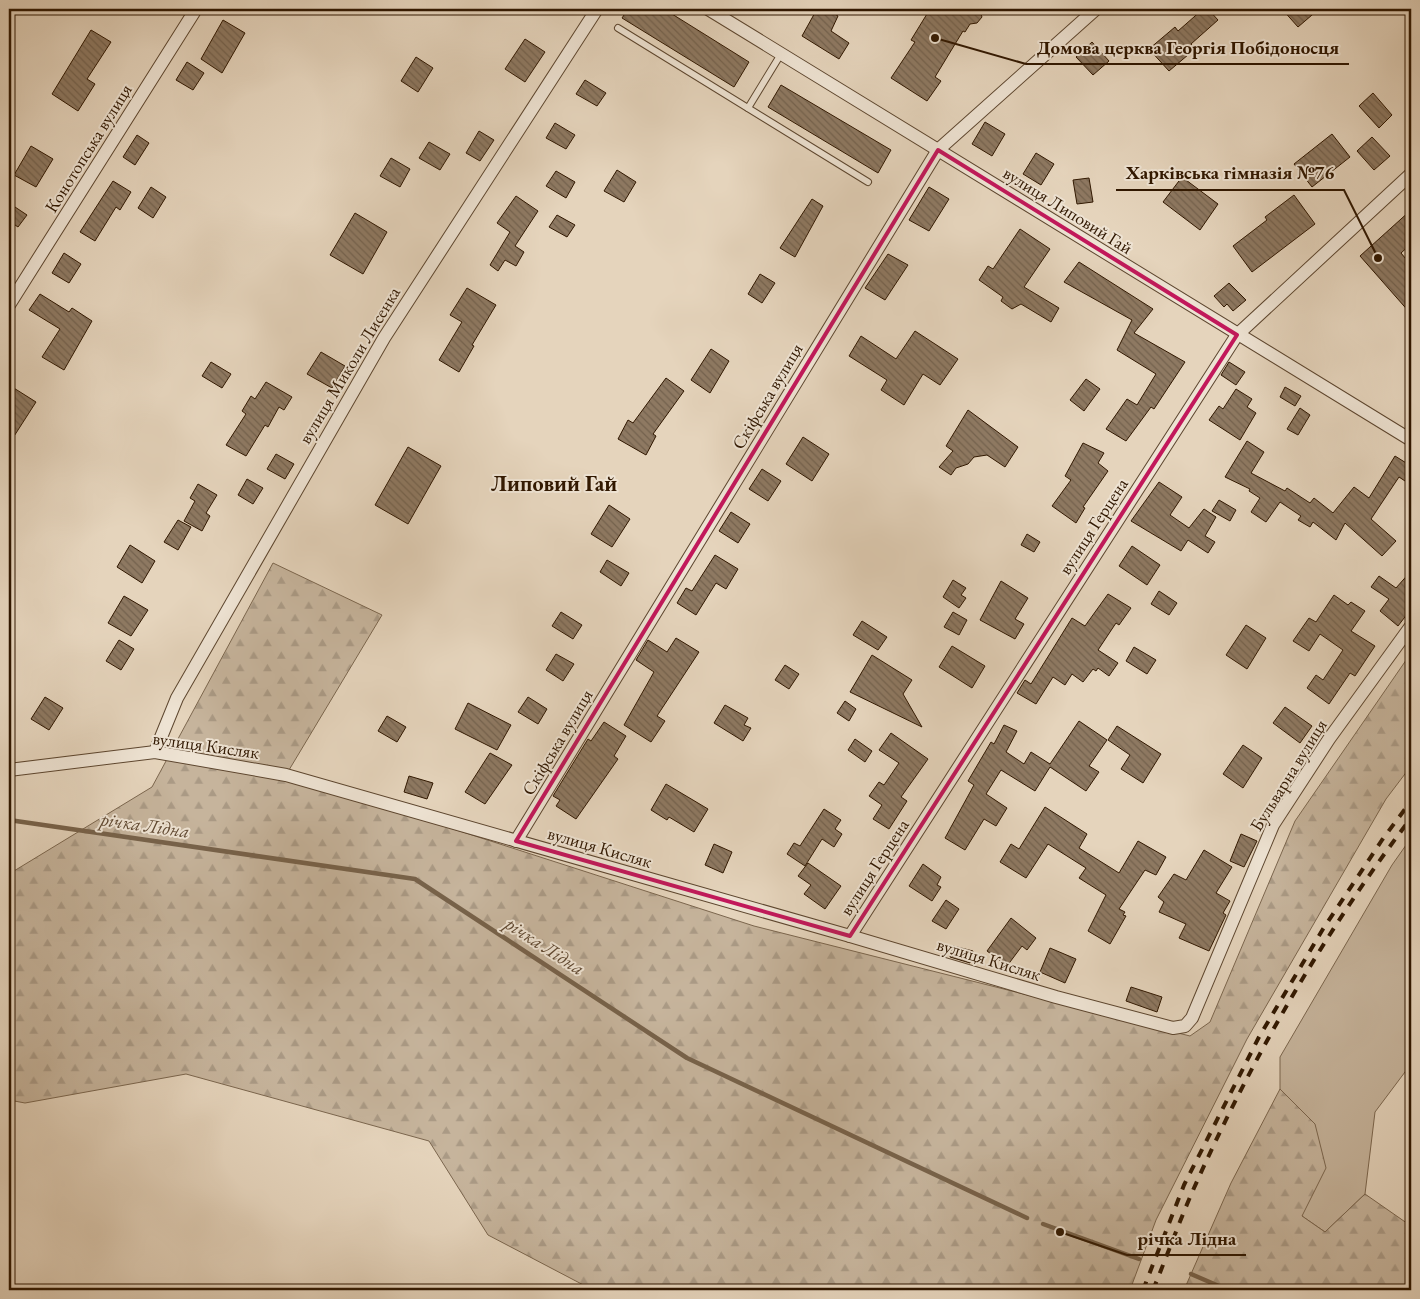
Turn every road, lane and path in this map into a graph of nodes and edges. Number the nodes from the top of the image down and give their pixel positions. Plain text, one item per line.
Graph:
1 (196, 9) edge
2 (596, 9) edge
3 (708, 9) edge
4 (1096, 9) edge
5 (618, 28) dead end
6 (781, 54) junction
7 (748, 108) junction
8 (938, 150) junction
9 (1411, 174) edge
10 (868, 182) dead end
11 (9, 305) edge
12 (1237, 334) junction
13 (1411, 440) edge
14 (1411, 626) edge
15 (156, 752) junction
16 (9, 770) edge
17 (516, 841) junction
18 (850, 936) junction
19 (1173, 1028) joint

1 - 11 street, Конотопська вулиця
2 - 15 street, вулиця Миколи Лисенка
3 - 6 street, вулиця Липовий Гай
4 - 8 street, Скіфська вулиця
5 - 7 lane
6 - 7 lane
6 - 8 street, вулиця Липовий Гай
7 - 10 lane
8 - 12 street, вулиця Липовий Гай
8 - 17 street, Скіфська вулиця
9 - 12 street, вулиця Герцена
12 - 13 street, вулиця Липовий Гай
12 - 18 street, вулиця Герцена
14 - 19 street, Бульварна вулиця
15 - 16 street, вулиця Кисляк
15 - 17 street, вулиця Кисляк
17 - 18 street, вулиця Кисляк
18 - 19 street, вулиця Кисляк

